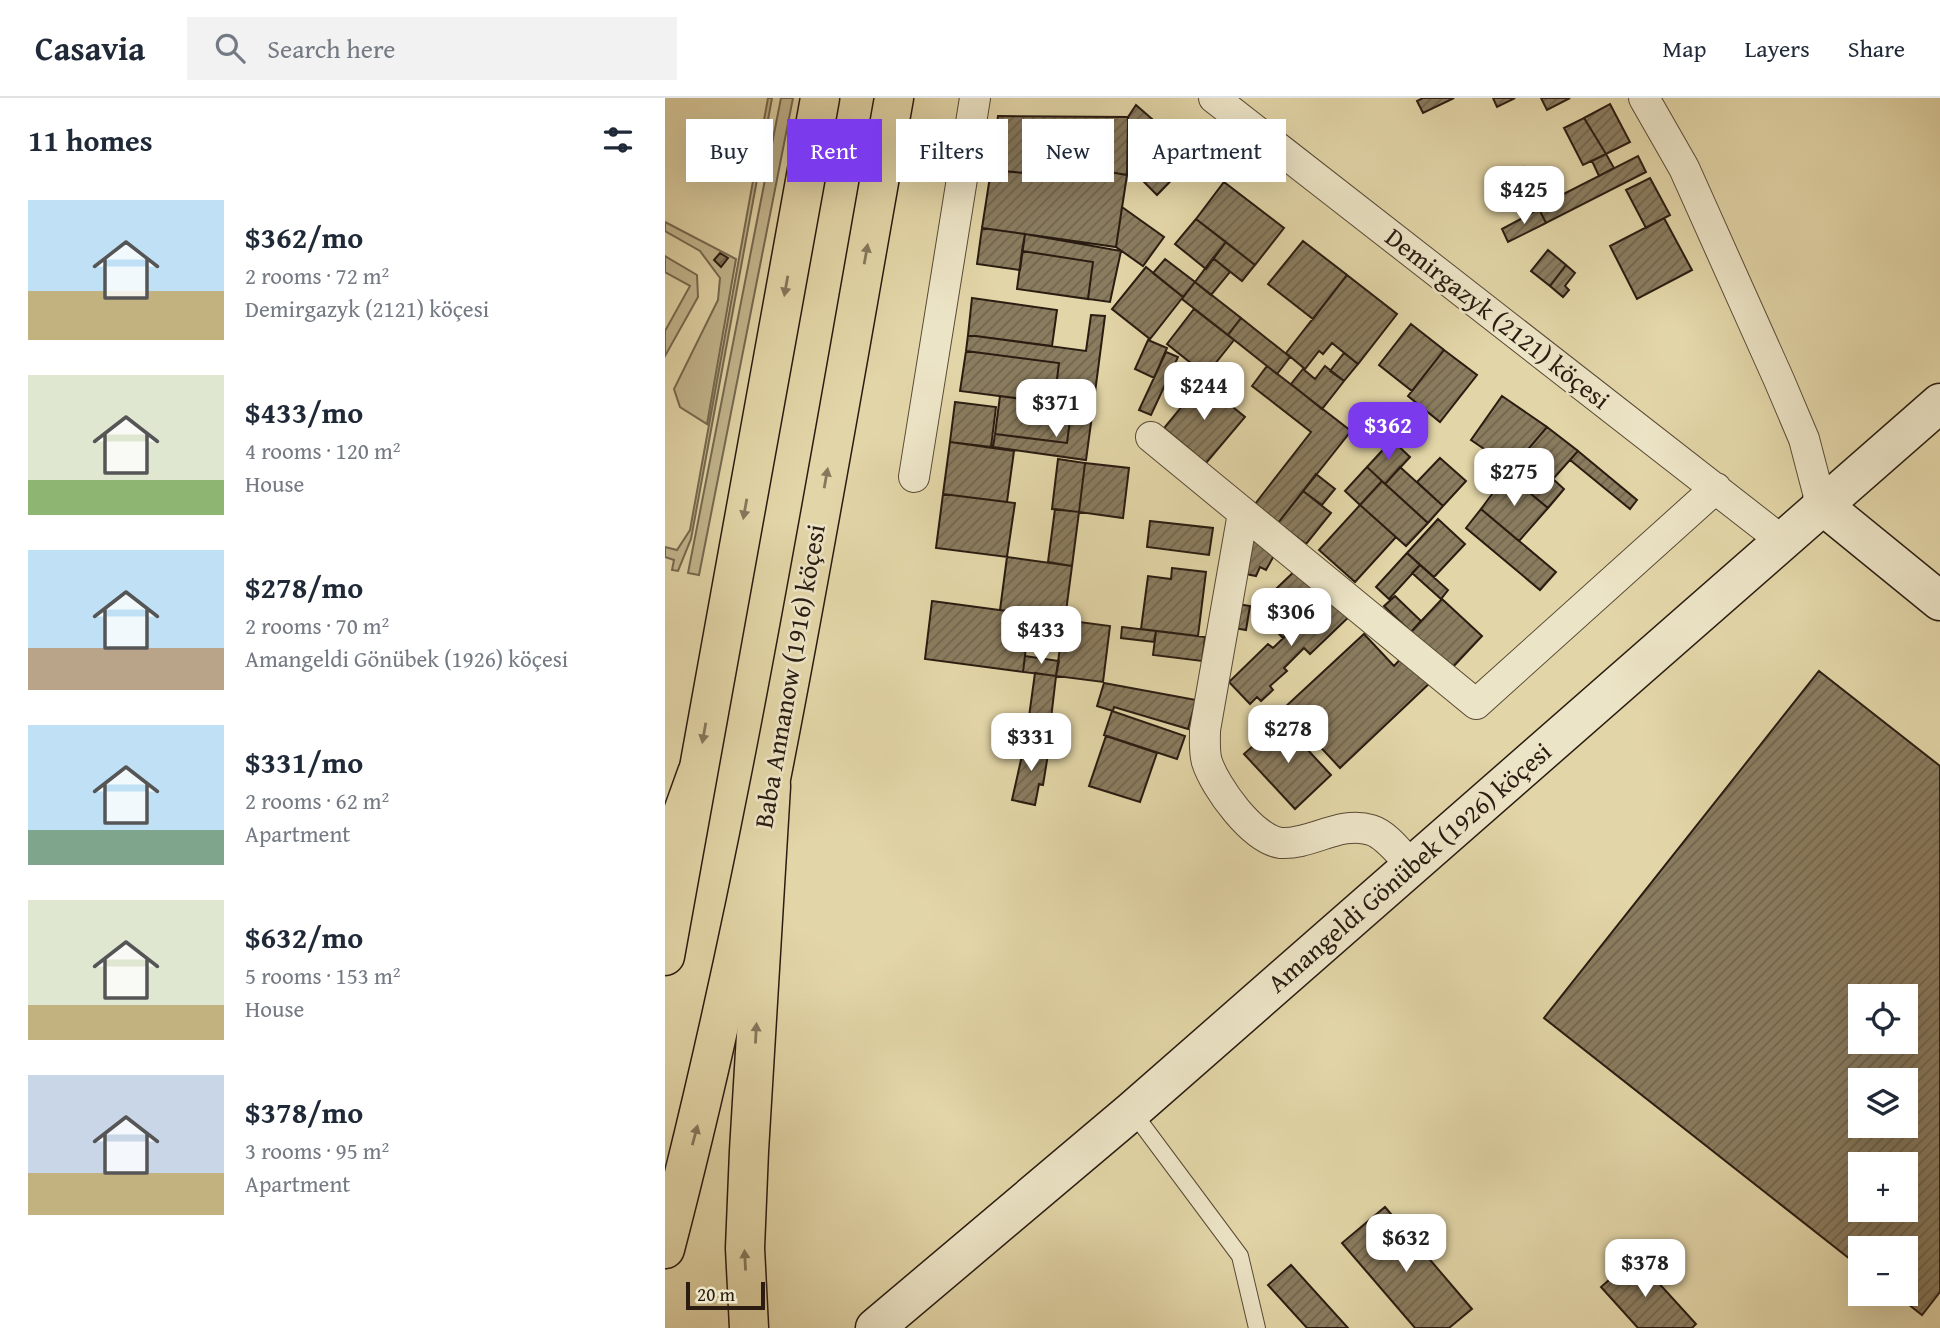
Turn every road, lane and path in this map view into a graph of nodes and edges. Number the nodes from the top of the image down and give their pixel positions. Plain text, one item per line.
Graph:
1 (820, 98) edge
2 (894, 98) edge
3 (975, 98) edge
4 (1214, 98) edge
5 (1644, 98) edge
6 (1940, 402) edge
7 (1151, 437) dead end
8 (914, 477) dead end
9 (1716, 488) junction
10 (1821, 504) junction
11 (1243, 513) junction
12 (1781, 540) junction
13 (1940, 601) edge
14 (697, 773) junction
15 (771, 786) junction
16 (665, 862) edge
17 (1411, 866) junction
18 (665, 957) edge
19 (1132, 1111) junction
20 (665, 1249) edge
21 (749, 1328) edge
22 (875, 1328) edge
23 (1257, 1328) edge

1 -> 14 main road
15 -> 2 main road, Baba Annanow (1916) köçesi
3 - 8 street
4 - 9 street, Demirgazyk (2121) köçesi
5 - 10 street
6 - 10 street, Amangeldi Gönübek (1926) köçesi
7 - 11 street
9 - 11 street
9 - 12 street, Demirgazyk (2121) köçesi
10 - 12 street, Amangeldi Gönübek (1926) köçesi
10 - 13 street
11 - 17 street
12 - 17 street, Amangeldi Gönübek (1926) köçesi
14 - 16 main road
14 - 18 main road
20 -> 15 main road, Baba Annanow (1916) köçesi
21 -> 15 main road
17 - 19 street, Amangeldi Gönübek (1926) köçesi
19 - 22 street, Amangeldi Gönübek (1926) köçesi
19 - 23 lane

